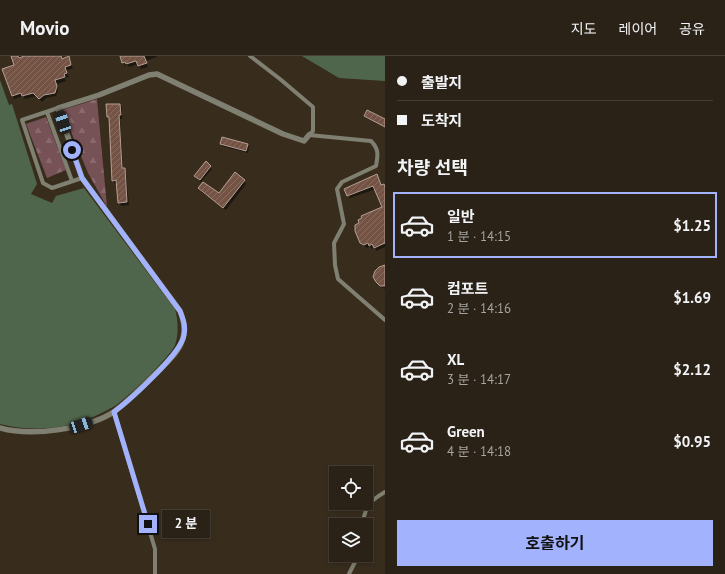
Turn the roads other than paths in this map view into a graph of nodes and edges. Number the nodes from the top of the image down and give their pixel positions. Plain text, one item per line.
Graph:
1 (250, 56) edge
2 (58, 108) junction
3 (47, 112) junction
4 (309, 135) junction
5 (82, 178) junction
6 (72, 181) junction
7 (385, 320) edge
8 (114, 412) junction
9 (0, 428) edge
10 (385, 492) edge
11 (364, 518) edge
12 (355, 562) edge
13 (155, 574) edge
14 (349, 574) edge

1 - 4 street
2 - 3 street
2 - 4 street
2 - 5 street
3 - 6 street
3 - 6 street
4 - 7 street
5 - 6 street
5 - 8 street
8 - 9 street
8 - 13 street
10 - 11 street
12 - 14 street

